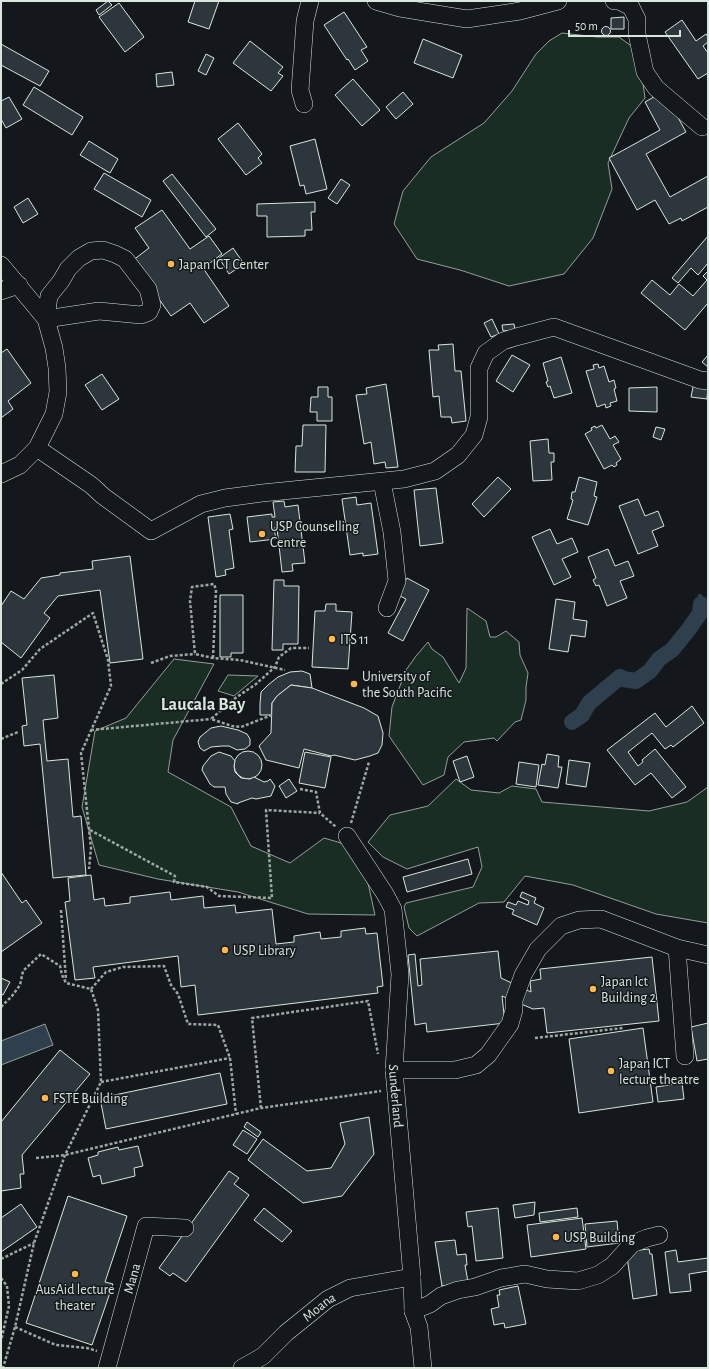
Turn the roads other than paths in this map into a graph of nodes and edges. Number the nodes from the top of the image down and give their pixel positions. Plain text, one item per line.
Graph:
1 (310, 1) edge
2 (376, 1) edge
3 (558, 1) edge
4 (614, 1) edge
5 (304, 104) dead end
6 (702, 127) dead end
7 (1, 265) edge
8 (18, 285) junction
9 (1, 291) edge
10 (46, 319) junction
11 (708, 381) edge
12 (37, 448) junction
13 (1, 474) edge
14 (382, 482) junction
15 (387, 608) dead end
16 (347, 836) road end
17 (677, 948) junction
18 (708, 955) edge
19 (686, 1056) dead end
20 (394, 1070) junction
21 (185, 1228) dead end
22 (659, 1235) dead end
23 (412, 1277) junction
24 (413, 1311) junction
25 (109, 1361) edge
26 (242, 1368) edge
27 (423, 1368) edge

1 - 5 street
2 - 3 street
4 - 6 street
7 - 8 street
8 - 9 street
8 - 10 street
10 - 10 street
10 - 12 street
11 - 14 street
12 - 13 street
12 - 14 street
14 - 15 street
16 - 20 street, Sunderland
17 - 18 street
17 - 19 street
17 - 20 street
20 - 23 street, Sunderland
21 - 25 street, Mana
22 - 24 street
23 - 24 street, Sunderland
23 - 26 street, Moana
24 - 27 street, Sunderland

